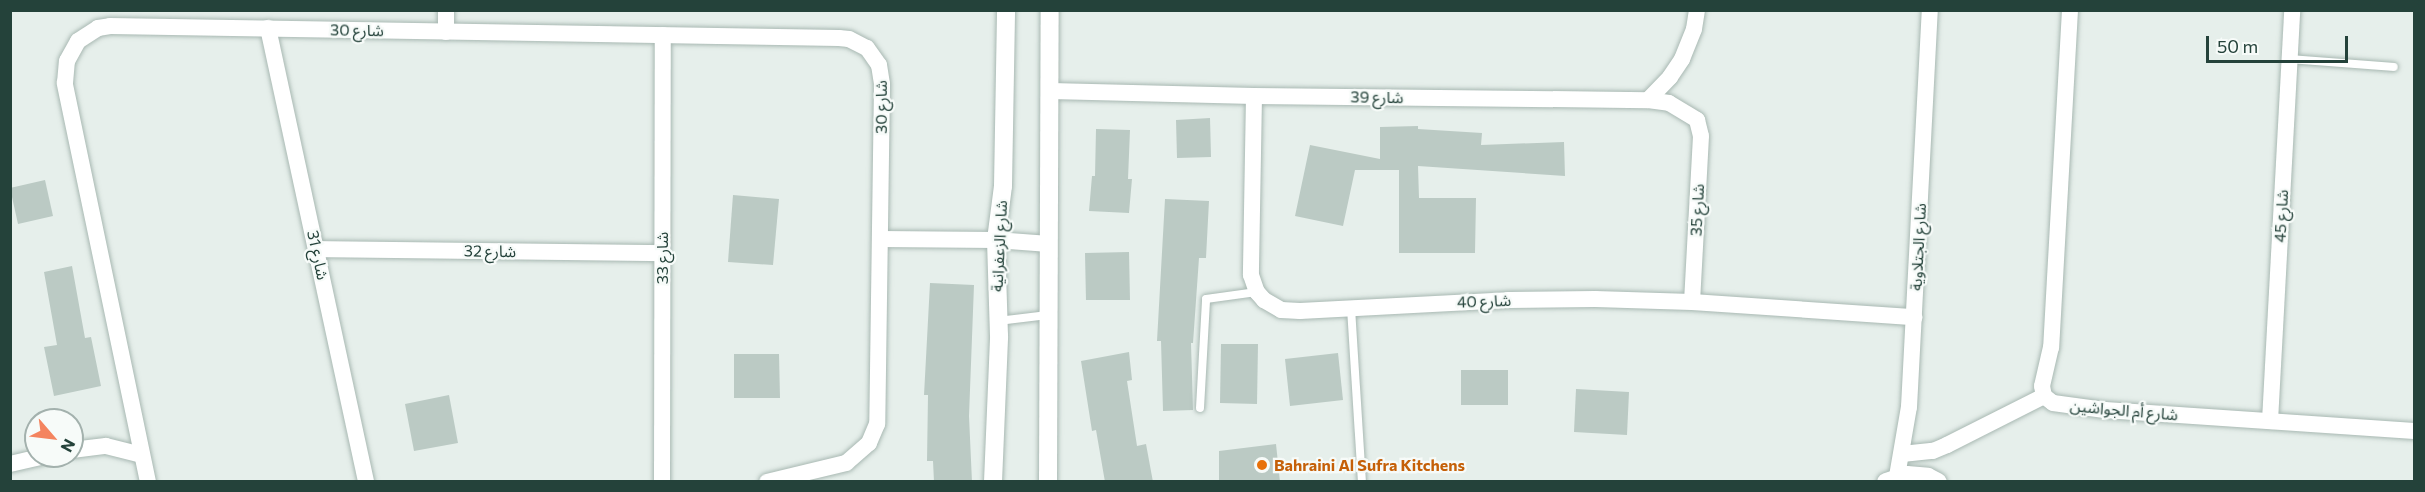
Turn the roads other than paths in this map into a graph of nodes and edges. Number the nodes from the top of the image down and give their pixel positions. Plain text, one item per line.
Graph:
1 (446, 10) edge
2 (1006, 10) edge
3 (1050, 10) edge
4 (1697, 10) edge
5 (1930, 10) edge
6 (2070, 10) edge
7 (2292, 10) edge
8 (268, 28) junction
9 (446, 32) junction
10 (663, 35) junction
11 (2290, 59) junction
12 (2394, 67) dead end
13 (1051, 91) junction
14 (1254, 96) junction
15 (1647, 100) junction
16 (1697, 120) joint
17 (880, 239) junction
18 (996, 240) junction
19 (1048, 244) junction
20 (317, 249) junction
21 (662, 253) junction
22 (1257, 292) junction
23 (1692, 302) junction
24 (1351, 308) junction
25 (1048, 315) junction
26 (1914, 317) junction
27 (998, 321) junction
28 (2044, 396) junction
29 (1200, 408) dead end
30 (2270, 421) junction
31 (2415, 431) edge
32 (84, 449) edge
33 (1902, 454) junction
34 (142, 455) junction
35 (1893, 480) edge
36 (148, 482) edge
37 (366, 482) edge
38 (662, 482) edge
39 (767, 482) edge
40 (993, 482) edge
41 (1048, 482) edge
42 (1362, 482) edge
43 (1938, 482) edge

1 - 9 street
2 - 18 street, شارع الزعفرانية
3 - 13 street
4 - 15 street
5 - 26 street, شارع الجتلاوية
6 - 28 street
7 - 11 street, شارع 45
8 - 9 street, شارع 30
8 - 20 street, شارع 31
8 - 34 street, شارع 30
9 - 10 street, شارع 30
10 - 17 street, شارع 30
10 - 21 street, شارع 33
11 - 12 lane
11 - 30 street, شارع 45
13 - 14 street, شارع 39
13 - 19 street
14 - 15 street, شارع 39
14 - 22 street
15 - 16 street, شارع 39
16 - 23 street, شارع 35
17 - 18 street
17 - 39 street, شارع 30
18 - 19 street
18 - 27 street, شارع الزعفرانية
19 - 25 street
20 - 21 street, شارع 32
20 - 37 street, شارع 31
21 - 38 street, شارع 33
22 - 24 street, شارع 40
22 - 29 lane
23 - 24 street, شارع 40
23 - 26 street, شارع 40
24 - 42 lane
25 - 27 lane
25 - 41 street
26 - 33 street, شارع الجتلاوية
27 - 40 street, شارع الزعفرانية
28 - 30 street, شارع أم الجواشين
28 - 33 street
30 - 31 street, شارع أم الجواشين
32 - 34 street
33 - 35 street, شارع الجتلاوية
34 - 36 street, شارع 30
35 - 43 street

